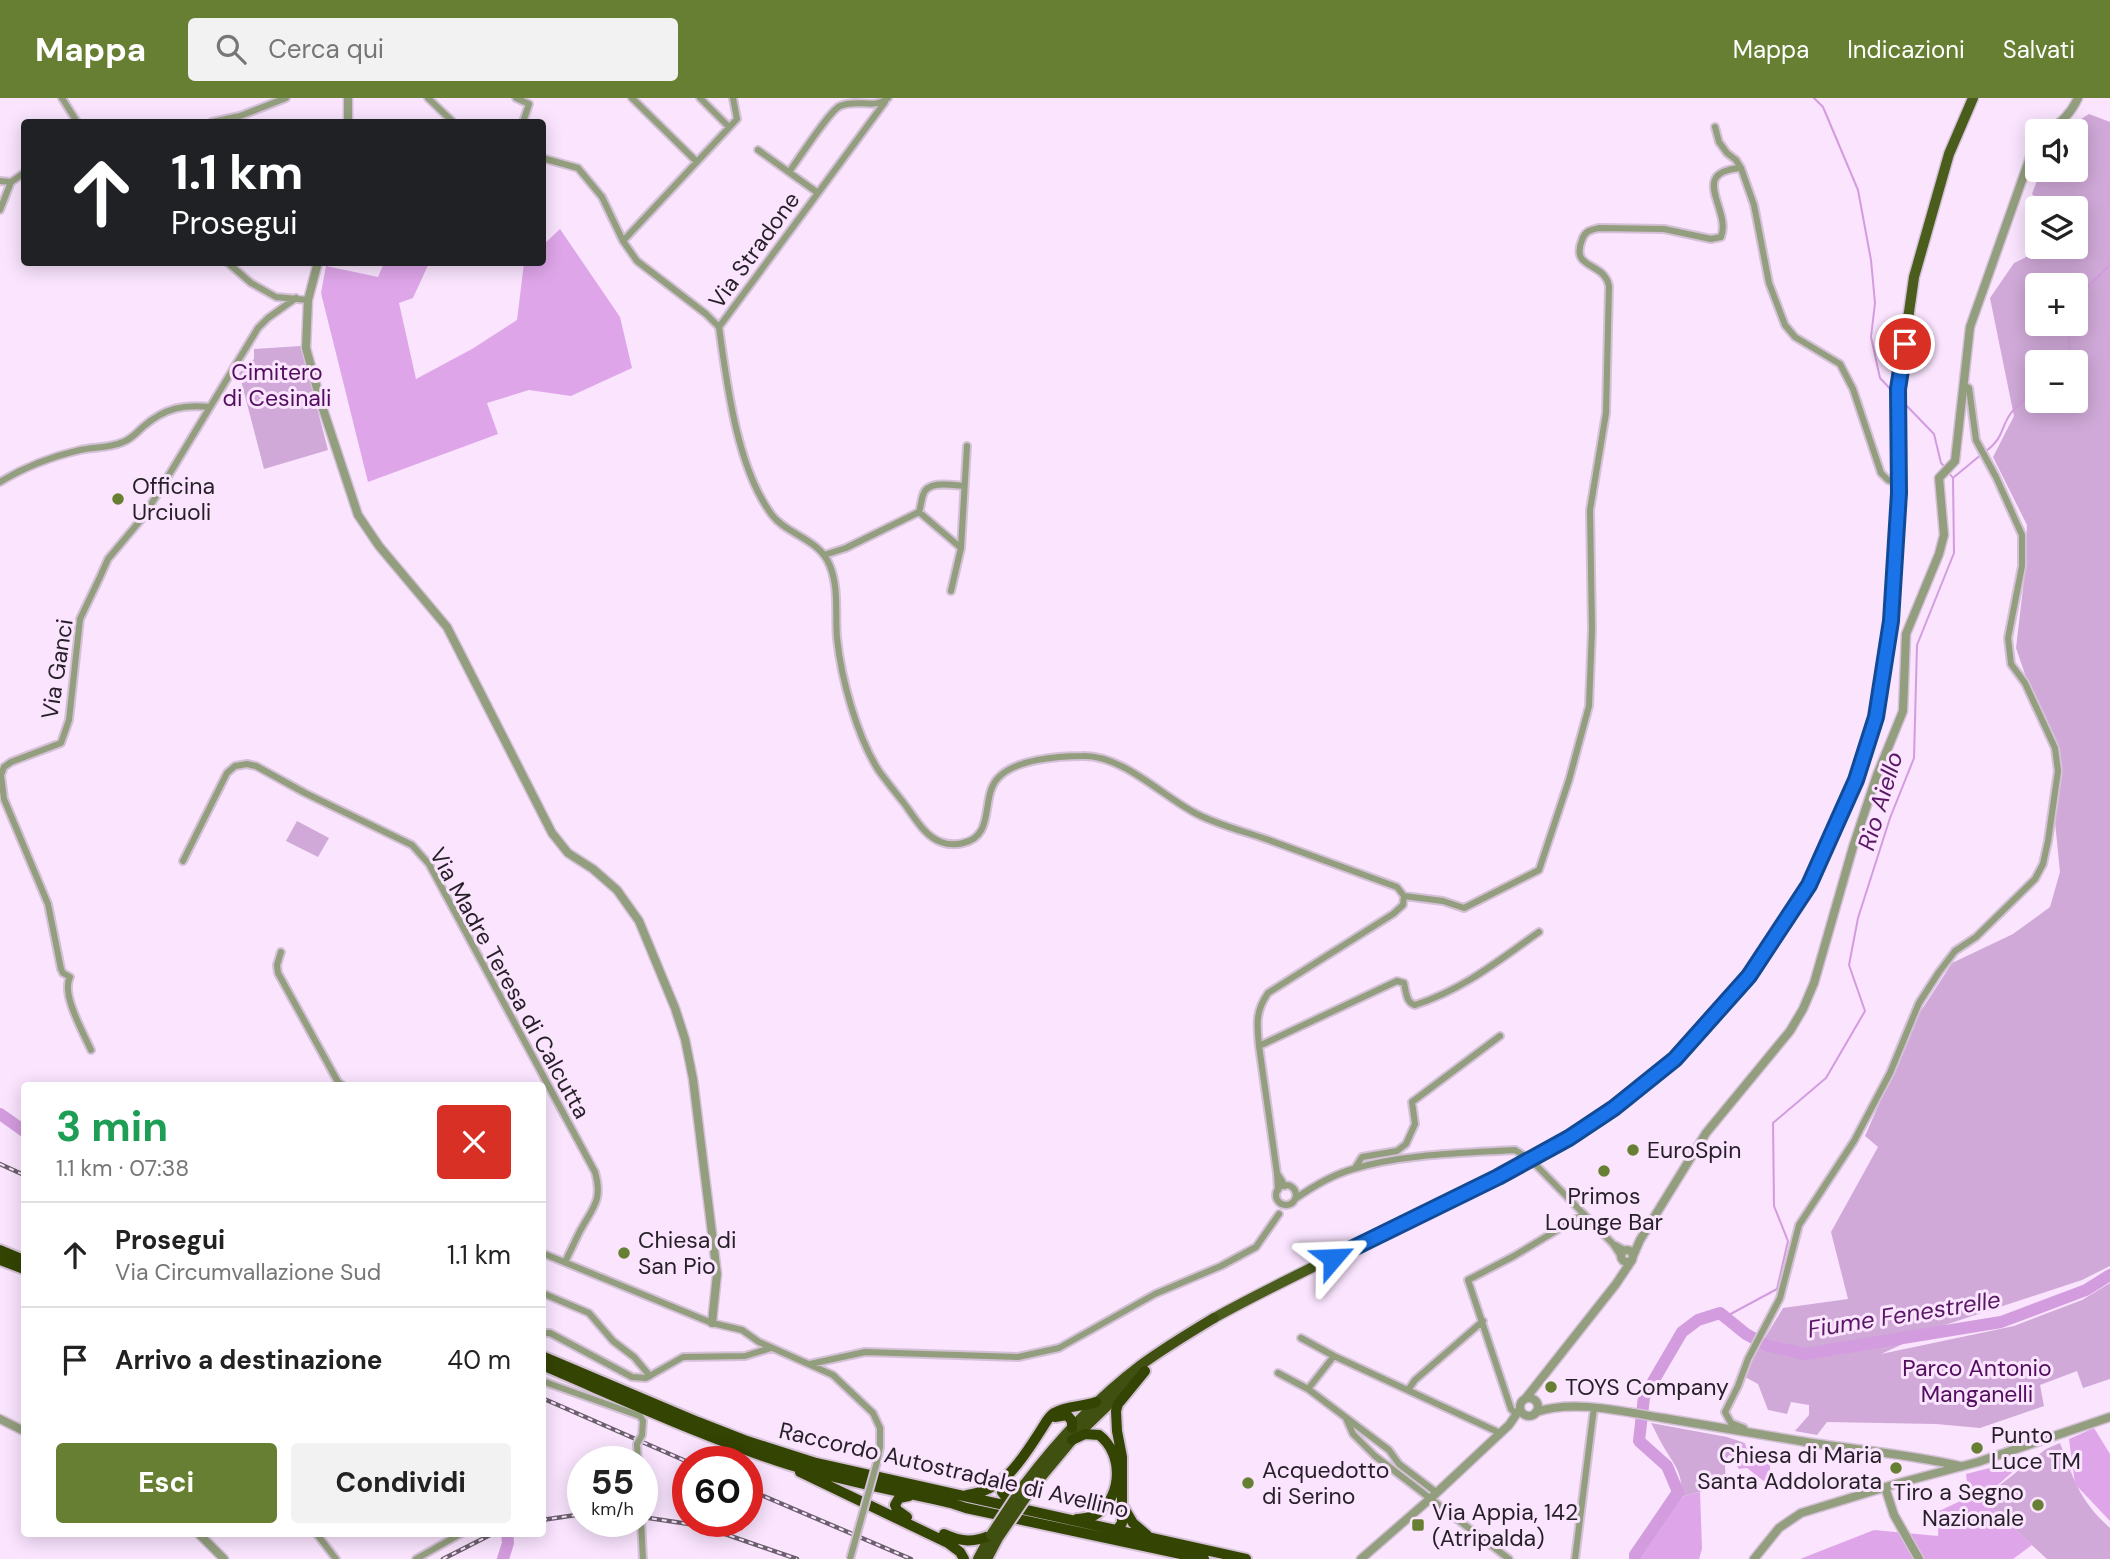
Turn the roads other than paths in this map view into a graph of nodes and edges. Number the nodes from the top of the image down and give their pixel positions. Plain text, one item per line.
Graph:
1 (62, 98) edge
2 (286, 98) edge
3 (348, 98) edge
4 (428, 98) edge
5 (516, 98) edge
6 (632, 98) edge
7 (699, 98) edge
8 (733, 98) edge
9 (1973, 98) edge
10 (2078, 98) edge
11 (887, 99) edge
12 (76, 119) edge
13 (226, 119) edge
14 (348, 119) edge
15 (450, 119) edge
16 (524, 119) edge
17 (2064, 119) edge
18 (729, 127) junction
19 (1715, 127) dead end
20 (758, 150) dead end
21 (546, 159) edge
22 (697, 162) junction
23 (1741, 168) junction
24 (2025, 172) edge
25 (789, 173) junction
26 (21, 175) edge
27 (0, 181) edge
28 (11, 183) junction
29 (818, 193) junction
30 (0, 210) edge
31 (623, 242) junction
32 (232, 266) edge
33 (317, 266) edge
34 (296, 298) junction
35 (309, 300) junction
36 (719, 327) junction
37 (1965, 386) junction
38 (210, 407) junction
39 (967, 446) dead end
40 (0, 482) edge
41 (1898, 482) junction
42 (964, 486) junction
43 (919, 512) junction
44 (961, 548) junction
45 (824, 555) junction
46 (951, 591) dead end
47 (183, 861) dead end
48 (1404, 896) junction
49 (1539, 932) dead end
50 (281, 952) dead end
51 (1500, 1036) dead end
52 (1259, 1046) junction
53 (91, 1050) dead end
54 (338, 1082) edge
55 (1530, 1159) junction
56 (1355, 1168) junction
57 (1277, 1173) junction
58 (1289, 1187) junction
59 (1312, 1187) junction
60 (1278, 1191) junction
61 (1278, 1200) junction
62 (1293, 1202) junction
63 (1279, 1214) junction
64 (1584, 1214) junction
65 (0, 1250) edge
66 (546, 1255) edge
67 (1627, 1256) junction
68 (21, 1259) edge
69 (0, 1260) edge
70 (565, 1262) junction
71 (21, 1268) edge
72 (546, 1295) edge
73 (1213, 1318) joint
74 (1483, 1321) junction
75 (712, 1323) junction
76 (546, 1333) edge
77 (1301, 1338) dead end
78 (771, 1348) junction
79 (1334, 1356) junction
80 (546, 1358) edge
81 (810, 1364) junction
82 (546, 1367) edge
83 (1143, 1368) junction
84 (1278, 1373) dead end
85 (650, 1376) junction
86 (546, 1382) edge
87 (1308, 1389) junction
88 (1408, 1390) junction
89 (1532, 1399) junction
90 (1096, 1402) junction
91 (1549, 1408) junction
92 (1594, 1408) junction
93 (1518, 1412) junction
94 (1532, 1414) junction
95 (2110, 1417) edge
96 (1346, 1418) junction
97 (0, 1419) edge
98 (1046, 1422) junction
99 (1509, 1425) junction
100 (1072, 1428) junction
101 (21, 1430) edge
102 (1745, 1431) junction
103 (1500, 1433) junction
104 (1072, 1440) junction
105 (638, 1446) edge
106 (1396, 1461) junction
107 (789, 1464) junction
108 (1960, 1466) junction
109 (1392, 1469) junction
110 (1005, 1479) junction
111 (1028, 1486) junction
112 (1885, 1487) junction
113 (914, 1495) junction
114 (957, 1495) junction
115 (1434, 1496) junction
116 (1122, 1506) junction
117 (1013, 1507) junction
118 (1070, 1520) junction
119 (1032, 1523) junction
120 (1118, 1530) junction
121 (995, 1536) junction
122 (202, 1537) edge
123 (325, 1537) edge
124 (455, 1537) edge
125 (642, 1537) edge
126 (1149, 1538) junction
127 (322, 1539) joint
128 (224, 1559) edge
129 (336, 1559) edge
130 (416, 1559) edge
131 (643, 1559) edge
132 (850, 1559) edge
133 (964, 1559) edge
134 (978, 1559) edge
135 (987, 1559) edge
136 (1204, 1559) edge
137 (1246, 1559) edge
138 (1361, 1559) edge
139 (1510, 1559) edge
140 (1575, 1559) edge
141 (1754, 1559) edge
142 (1919, 1559) edge

1 - 12 street
2 - 13 street
3 - 14 street
4 - 15 street
5 - 16 street
6 - 22 street
7 - 18 street
8 - 18 street
9 - 41 main road
10 - 17 street
11 - 25 street, Via Stradone
11 - 29 street, Via Stradone
18 - 22 street
19 - 23 street
20 - 25 street, Via Stradone
21 - 31 street
22 - 31 street
23 - 41 street
23 - 48 street
24 - 37 street
25 - 29 street, Via Stradone
26 - 28 street
27 - 28 street
28 - 30 street
29 - 36 street, Via Stradone
31 - 36 street
32 - 34 street
33 - 35 street
34 - 35 street
34 - 38 street, Via Ganci
35 - 75 street
36 - 45 street
37 - 67 street
37 - 102 street
38 - 40 street
38 - 53 street, Via Ganci
39 - 42 street
41 - 55 main road
42 - 43 street
42 - 44 street
43 - 44 street
43 - 45 street
44 - 46 street
45 - 48 street
47 - 70 street, Via Madre Teresa di Calcutta
48 - 52 street
49 - 52 street
50 - 54 street
51 - 56 street
52 - 57 street
55 - 56 street
55 - 64 street
55 - 73 main road
56 - 59 street
57 - 58 street
57 - 60 street
58 - 59 street
58 - 60 street
58 - 62 street
59 - 62 street
60 - 61 street
61 - 62 street
61 - 63 street
62 - 63 street
63 - 81 street
64 - 67 street
64 - 74 street
65 - 68 highway
66 - 70 street
67 - 89 street
69 - 71 highway
70 - 75 street
72 - 85 street
73 - 83 highway
74 - 88 street
74 - 93 street
75 - 78 street
76 - 85 street
77 - 79 street
78 - 81 street
78 - 85 street
79 - 87 street
79 - 88 street
80 - 114 highway, Raccordo Autostradale di Avellino
81 - 132 street, bridge
82 - 107 highway, Raccordo Autostradale di Avellino
83 - 90 highway
83 - 104 highway
83 - 116 highway
84 - 87 street
86 - 105 street, bridge
87 - 96 street
88 - 103 street
89 - 91 street
89 - 93 street
89 - 94 street
90 - 98 highway
90 - 100 highway
91 - 92 street
91 - 94 street
92 - 102 street
92 - 140 street
93 - 94 street
93 - 99 street
94 - 99 street
95 - 108 street
96 - 106 street
96 - 109 street
97 - 101 street
98 - 100 highway
98 - 110 highway
99 - 103 street
100 - 111 highway
102 - 108 street
103 - 115 street
104 - 111 highway
104 - 118 highway
106 - 109 street
106 - 115 street
107 - 113 highway, Raccordo Autostradale di Avellino
107 - 133 highway
108 - 112 street
109 - 115 street
110 - 114 highway
110 - 117 highway
111 - 121 highway, bridge
112 - 141 street
112 - 142 street
113 - 119 highway, Raccordo Autostradale di Avellino
113 - 121 highway
114 - 117 highway, Raccordo Autostradale di Avellino
115 - 138 street
115 - 139 street
116 - 120 highway
116 - 126 highway
117 - 118 highway, Raccordo Autostradale di Avellino
118 - 120 highway, Raccordo Autostradale di Avellino
119 - 120 highway
119 - 136 highway, Raccordo Autostradale di Avellino
120 - 126 highway, Raccordo Autostradale di Avellino
121 - 134 highway
121 - 135 highway
122 - 128 street
123 - 127 street
124 - 130 street
125 - 131 street
126 - 137 highway, Raccordo Autostradale di Avellino
127 - 129 street

